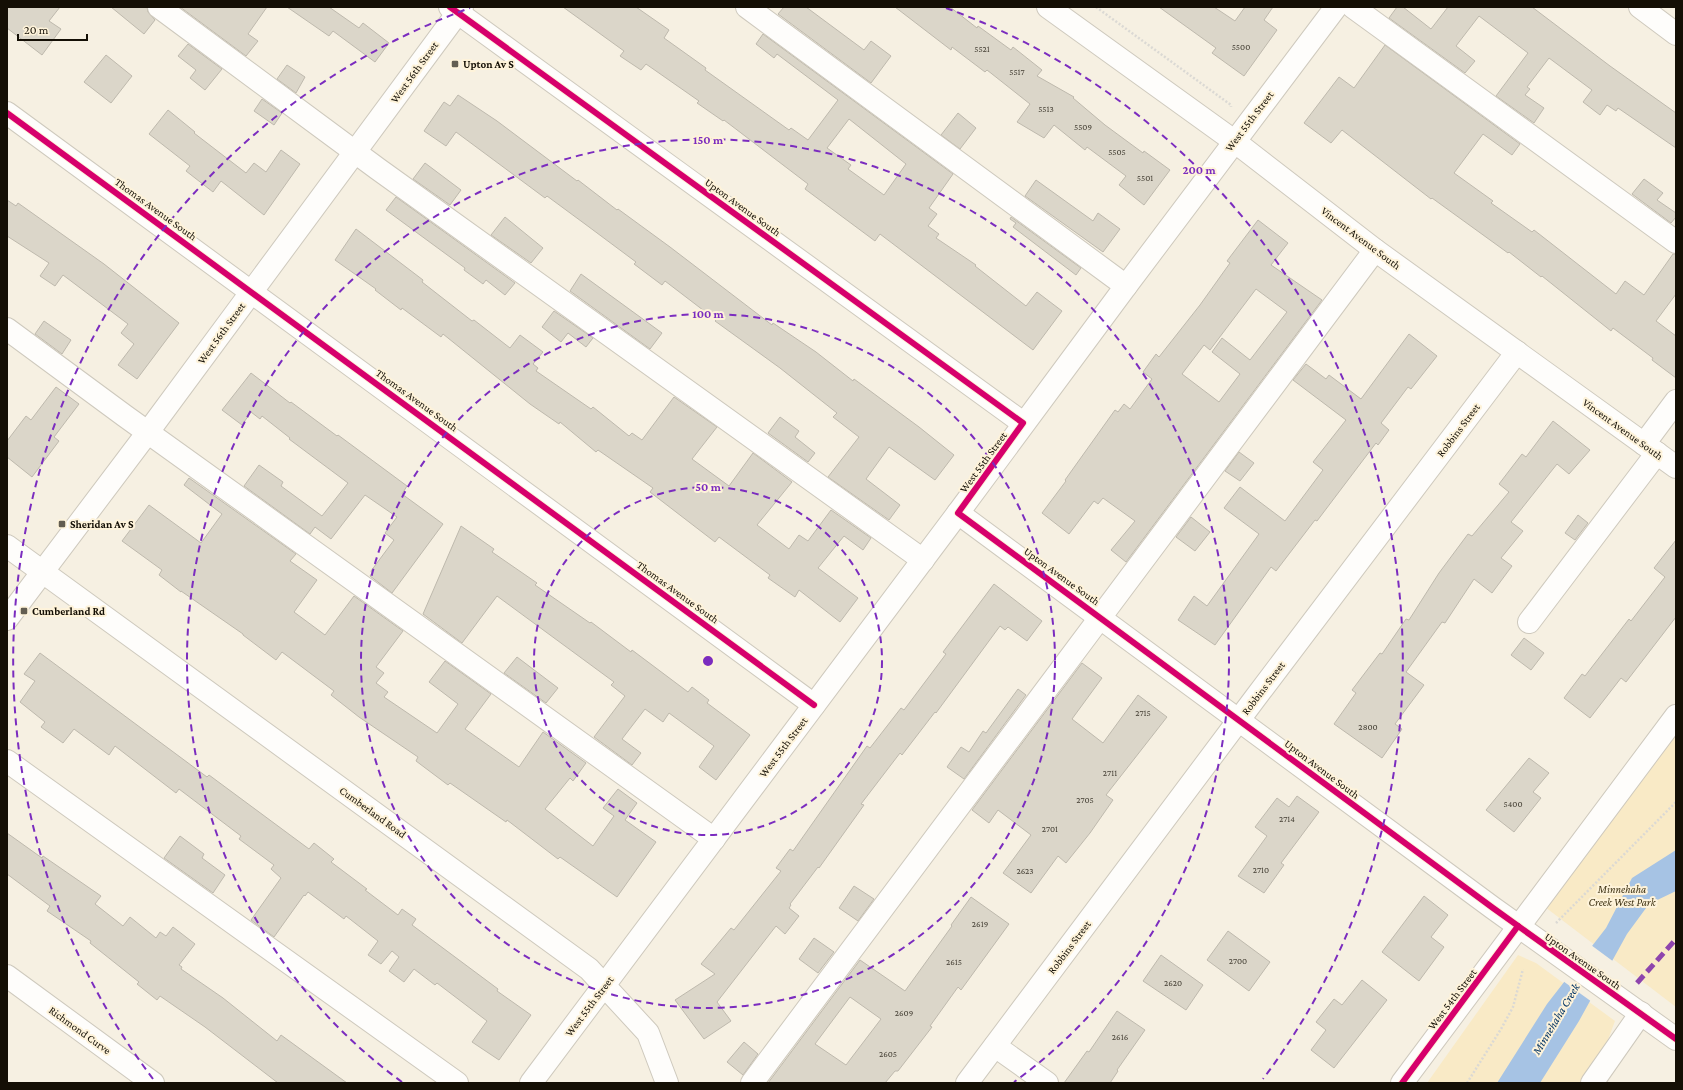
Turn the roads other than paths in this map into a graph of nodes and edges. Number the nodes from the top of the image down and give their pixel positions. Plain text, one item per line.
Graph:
1 (159, 7) edge
2 (747, 7) edge
3 (1048, 7) edge
4 (1336, 7) edge
5 (1353, 7) edge
6 (1640, 7) edge
7 (457, 9) edge
8 (1676, 34) edge
9 (7, 113) edge
10 (1234, 142) junction
11 (355, 151) junction
12 (1676, 242) edge
13 (1375, 250) junction
14 (1126, 286) junction
15 (252, 292) junction
16 (7, 329) edge
17 (1517, 352) junction
18 (1676, 401) edge
19 (1024, 423) junction
20 (148, 432) junction
21 (1650, 449) junction
22 (1676, 467) edge
23 (958, 512) junction
24 (7, 546) edge
25 (923, 560) junction
26 (43, 572) junction
27 (1101, 618) junction
28 (7, 619) edge
29 (1529, 622) dead end
30 (814, 705) junction
31 (1676, 716) edge
32 (1239, 719) junction
33 (7, 761) edge
34 (714, 839) junction
35 (1518, 926) junction
36 (7, 976) edge
37 (604, 985) junction
38 (1641, 1014) junction
39 (1676, 1039) edge
40 (995, 1046) junction
41 (153, 1083) edge
42 (457, 1083) edge
43 (531, 1083) edge
44 (667, 1083) edge
45 (752, 1083) edge
46 (967, 1083) edge
47 (1047, 1083) edge
48 (1402, 1083) edge
49 (1592, 1083) edge

1 - 11 street
2 - 14 street
3 - 10 street, Vincent Avenue South
4 - 10 street, West 55th Street
5 - 12 street
6 - 8 street
7 - 11 street, West 56th Street
7 - 19 street, Upton Avenue South
9 - 15 street, Thomas Avenue South
10 - 13 street, Vincent Avenue South
10 - 14 street, West 55th Street
11 - 15 street, West 56th Street
11 - 25 street
13 - 17 street, Vincent Avenue South
13 - 27 street
14 - 19 street, West 55th Street
15 - 20 street, West 56th Street
15 - 30 street, Thomas Avenue South
16 - 20 street
17 - 21 street, Vincent Avenue South
17 - 32 street, Robbins Street
18 - 21 street
19 - 23 street, West 55th Street
20 - 26 street, West 56th Street
20 - 34 street
21 - 22 street, Vincent Avenue South
21 - 29 street
23 - 25 street, West 55th Street
23 - 27 street, Upton Avenue South
24 - 26 street, Cumberland Road
25 - 30 street, West 55th Street
26 - 28 street, West 56th Street
26 - 37 street, Cumberland Road
27 - 32 street, Upton Avenue South
27 - 45 street
30 - 34 street, West 55th Street
31 - 35 street, West 54th Street
32 - 35 street, Upton Avenue South
32 - 40 street, Robbins Street
33 - 42 street
34 - 37 street, West 55th Street
35 - 38 street, Upton Avenue South
35 - 48 street, West 54th Street
36 - 41 street, Richmond Curve
37 - 43 street, West 55th Street
37 - 44 street, Cumberland Road
38 - 39 street, Upton Avenue South
38 - 49 street
40 - 46 street, Robbins Street
40 - 47 street

